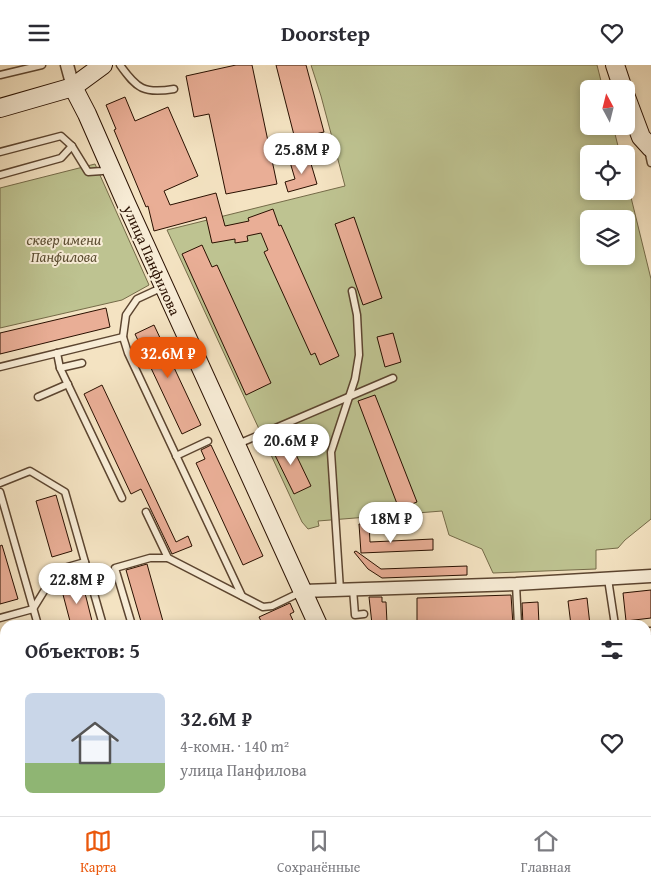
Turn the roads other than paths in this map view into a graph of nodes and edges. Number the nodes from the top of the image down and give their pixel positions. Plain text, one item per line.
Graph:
1 (42, 65) edge
2 (67, 65) edge
3 (103, 65) edge
4 (120, 65) edge
5 (615, 65) edge
6 (0, 75) edge
7 (620, 80) edge
8 (73, 87) junction
9 (174, 89) dead end
10 (0, 108) edge
11 (635, 121) edge
12 (72, 146) junction
13 (649, 146) edge
14 (0, 152) edge
15 (651, 163) edge
16 (111, 167) junction
17 (0, 175) edge
18 (164, 286) junction
19 (352, 291) dead end
20 (124, 337) junction
21 (57, 353) junction
22 (82, 363) dead end
23 (0, 367) edge
24 (60, 368) junction
25 (393, 378) dead end
26 (68, 383) junction
27 (38, 397) dead end
28 (349, 397) junction
29 (208, 441) dead end
30 (236, 445) junction
31 (176, 456) junction
32 (0, 483) edge
33 (0, 492) edge
34 (122, 498) dead end
35 (146, 511) dead end
36 (168, 558) junction
37 (85, 562) junction
38 (651, 576) edge
39 (608, 579) junction
40 (516, 584) junction
41 (347, 590) junction
42 (303, 591) junction
43 (242, 596) junction
44 (33, 609) junction
45 (364, 614) dead end
46 (0, 618) edge
47 (36, 620) edge
48 (102, 620) edge
49 (131, 620) edge
50 (316, 620) edge
51 (518, 620) edge
52 (614, 620) edge

1 - 6 lane
2 - 8 street
3 - 8 main road
4 - 9 lane
5 - 7 main road
8 - 10 main road
8 - 16 main road, улица Панфилова
11 - 13 main road
12 - 14 lane
12 - 16 lane
12 - 17 lane
13 - 15 lane
16 - 18 main road, улица Панфилова
18 - 20 lane
18 - 30 main road, улица Панфилова
19 - 28 lane
20 - 21 lane
20 - 31 lane
21 - 23 lane
21 - 24 lane
22 - 24 lane
24 - 26 lane
25 - 28 lane
26 - 27 lane
26 - 34 lane
28 - 30 lane
28 - 41 lane
29 - 31 lane
30 - 42 main road, улица Панфилова
31 - 43 lane
32 - 37 lane
33 - 44 lane
35 - 36 lane
36 - 43 lane
36 - 49 lane
37 - 44 lane
37 - 48 lane
38 - 39 street
39 - 40 street
39 - 52 lane
40 - 41 street
40 - 51 lane
41 - 42 street
41 - 45 lane
42 - 43 lane
42 - 50 main road, улица Панфилова
44 - 46 lane
44 - 47 lane

